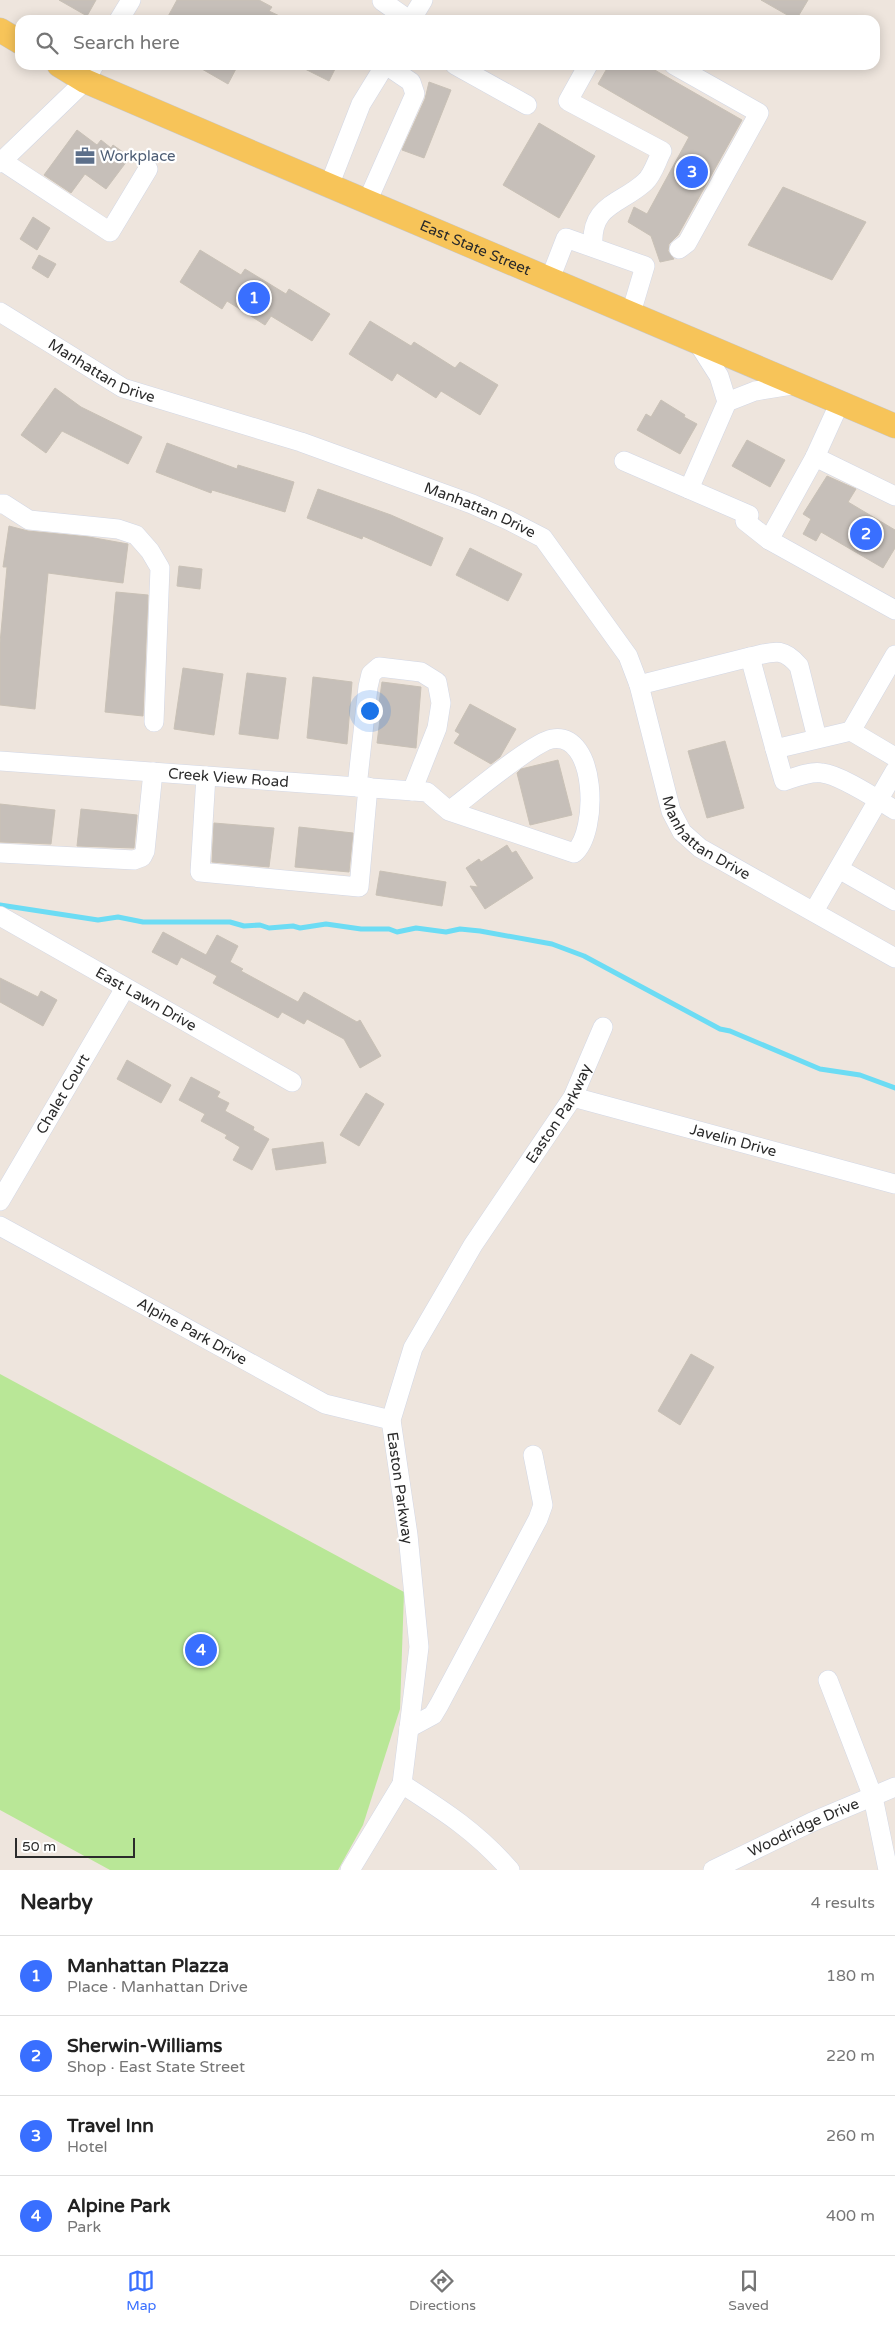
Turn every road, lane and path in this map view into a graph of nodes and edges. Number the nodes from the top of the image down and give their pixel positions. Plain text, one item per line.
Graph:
1 (131, 0) edge
2 (423, 0) edge
3 (382, 1) edge
4 (123, 15) edge
5 (403, 15) edge
6 (413, 15) edge
7 (0, 30) edge
8 (15, 39) edge
9 (382, 70) edge
10 (393, 70) edge
11 (464, 70) edge
12 (585, 70) edge
13 (683, 70) edge
14 (90, 73) edge
15 (527, 104) dead end
16 (1, 162) edge
17 (148, 169) dead end
18 (329, 186) junction
19 (367, 202) junction
20 (593, 247) junction
21 (679, 249) dead end
22 (550, 279) junction
23 (0, 312) edge
24 (631, 313) junction
25 (696, 340) junction
26 (799, 384) junction
27 (727, 402) junction
28 (840, 402) junction
29 (895, 426) edge
30 (815, 457) junction
31 (624, 461) dead end
32 (689, 489) junction
33 (895, 496) edge
34 (0, 504) edge
35 (769, 540) junction
36 (895, 610) edge
37 (895, 655) edge
38 (750, 657) junction
39 (639, 685) junction
40 (154, 722) dead end
41 (851, 731) junction
42 (817, 738) junction
43 (776, 749) junction
44 (895, 757) edge
45 (0, 761) edge
46 (895, 771) edge
47 (153, 772) junction
48 (206, 776) junction
49 (363, 787) junction
50 (412, 791) junction
51 (878, 800) junction
52 (895, 810) edge
53 (449, 811) junction
54 (0, 853) edge
55 (838, 869) junction
56 (895, 902) edge
57 (814, 911) junction
58 (0, 916) edge
59 (894, 956) edge
60 (125, 988) junction
61 (604, 1027) dead end
62 (292, 1082) dead end
63 (573, 1097) junction
64 (895, 1184) edge
65 (0, 1201) edge
66 (0, 1226) edge
67 (391, 1420) junction
68 (533, 1455) dead end
69 (828, 1680) dead end
70 (409, 1728) junction
71 (402, 1784) junction
72 (895, 1787) edge
73 (873, 1796) junction
74 (350, 1870) edge
75 (510, 1870) edge
76 (713, 1870) edge
77 (888, 1870) edge

1 - 4 street
2 - 6 street
3 - 5 street
7 - 8 main road
9 - 18 street
10 - 19 street
11 - 15 street
12 - 20 street
13 - 21 street
14 - 16 street
14 - 18 main road, East State Street
16 - 17 street
18 - 19 main road, East State Street
19 - 22 main road, East State Street
20 - 22 street
20 - 24 street
22 - 24 main road, East State Street
23 - 39 street, Manhattan Drive
24 - 25 main road, East State Street
25 - 26 main road, East State Street
25 - 27 street
26 - 27 street
26 - 28 main road, East State Street
27 - 32 street
28 - 29 main road, East State Street
28 - 30 street
30 - 33 street
30 - 35 street
31 - 32 street
32 - 35 street
34 - 40 street
35 - 36 street
37 - 41 street
38 - 39 street
38 - 42 street
38 - 43 street
39 - 57 street, Manhattan Drive
41 - 42 street
41 - 44 street
42 - 43 street
43 - 51 street
45 - 47 street, Creek View Road
46 - 51 street
47 - 48 street, Creek View Road
47 - 54 street
48 - 49 street, Creek View Road
48 - 49 street
49 - 50 street, Creek View Road
49 - 50 street
50 - 53 street, Creek View Road
51 - 52 street
51 - 55 street
53 - 53 street
55 - 56 street
55 - 57 street
57 - 59 street, Manhattan Drive
58 - 60 street, East Lawn Drive
60 - 62 street, East Lawn Drive
60 - 65 street, Chalet Court
61 - 63 street, Easton Parkway
63 - 64 street, Javelin Drive
63 - 67 street, Easton Parkway
66 - 67 street, Alpine Park Drive
67 - 70 street, Easton Parkway
68 - 70 street
69 - 73 street
70 - 71 street, Easton Parkway
71 - 74 street, Easton Parkway
71 - 75 street
72 - 73 street, Woodridge Drive
73 - 76 street, Woodridge Drive
73 - 77 street

